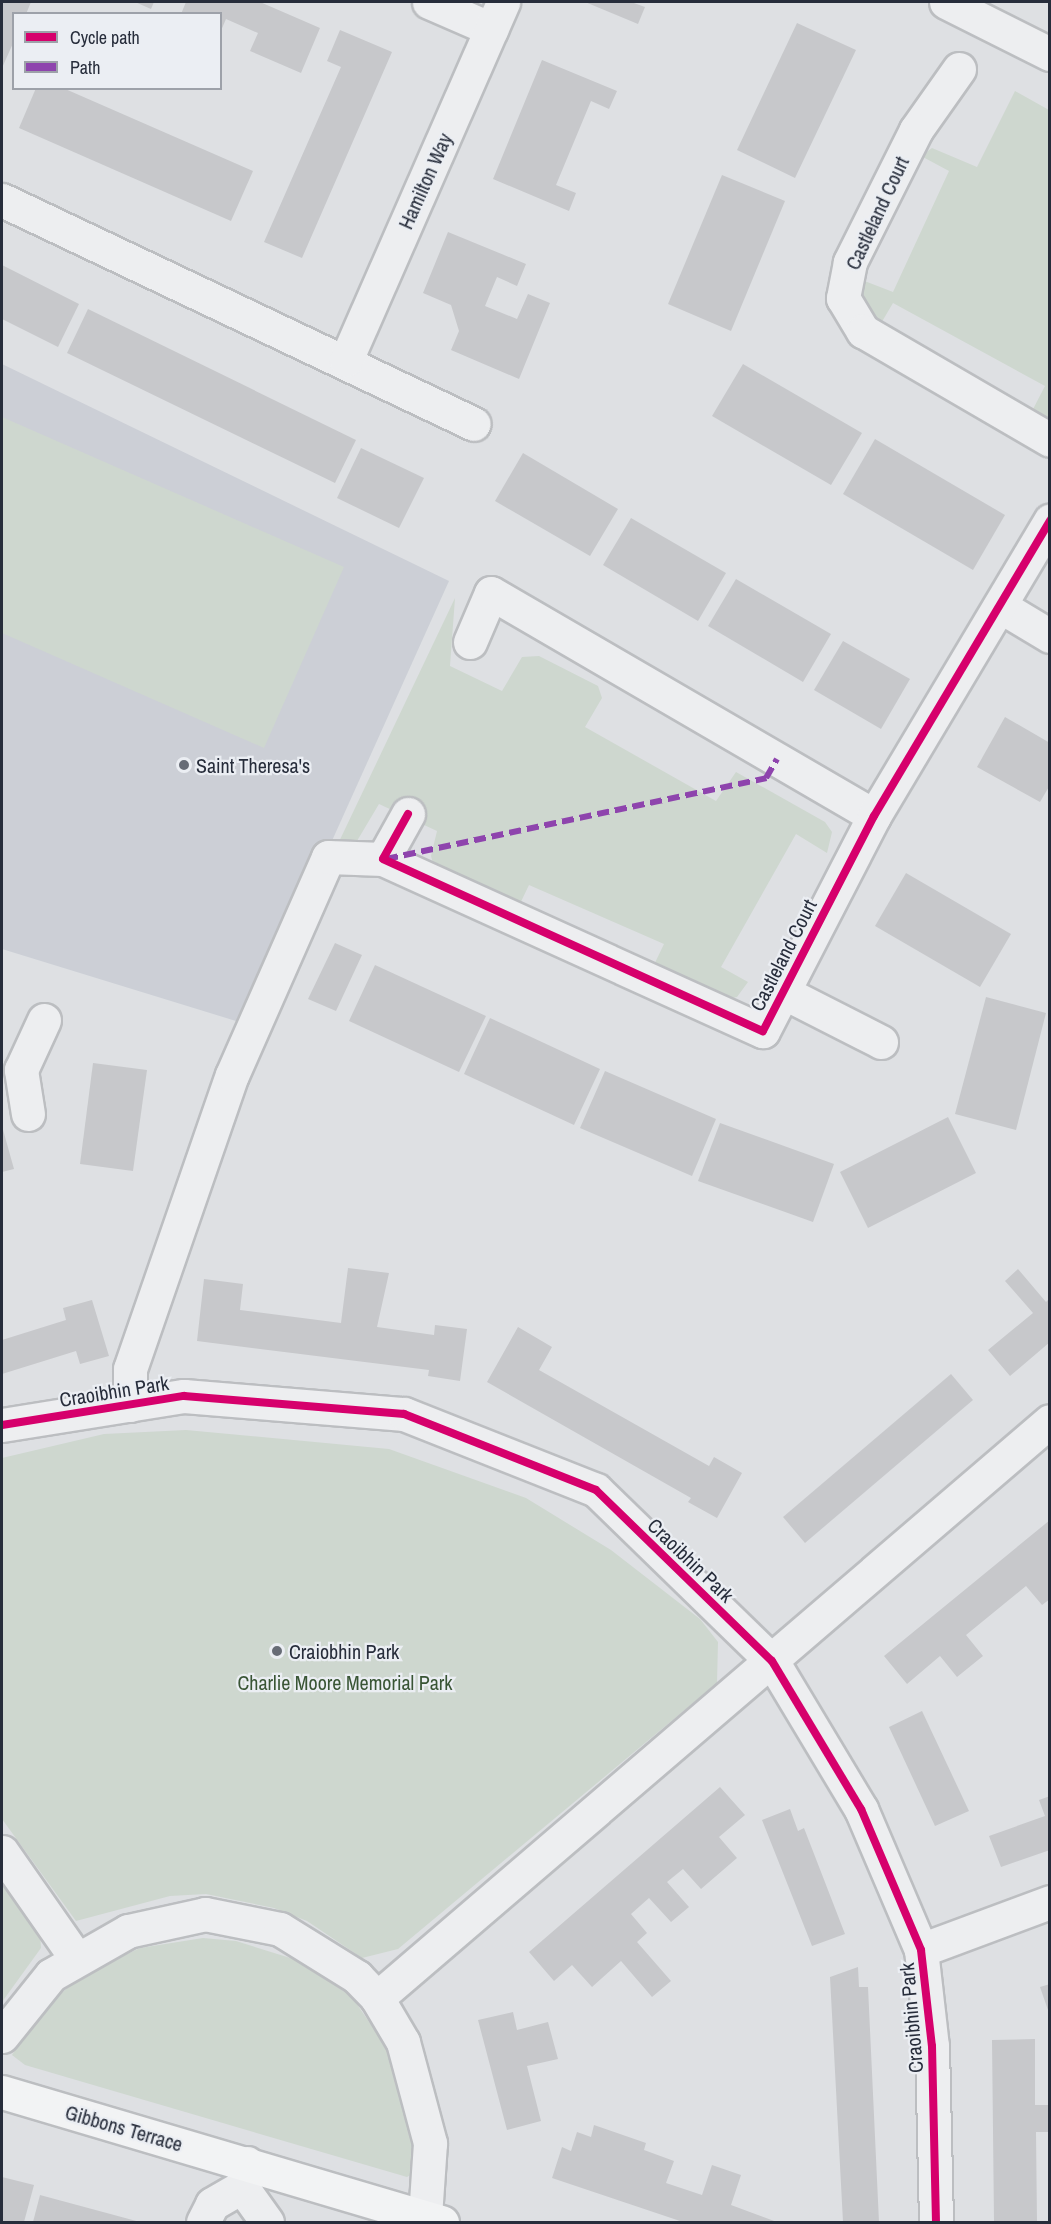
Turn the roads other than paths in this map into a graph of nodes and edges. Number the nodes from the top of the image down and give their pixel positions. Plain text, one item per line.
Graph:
1 (429, 2) edge
2 (946, 2) edge
3 (497, 15) edge
4 (1050, 54) edge
5 (959, 69) dead end
6 (2, 200) edge
7 (346, 360) junction
8 (474, 424) dead end
9 (1050, 440) edge
10 (1050, 521) edge
11 (1000, 606) junction
12 (1050, 636) edge
13 (470, 642) dead end
14 (408, 814) dead end
15 (874, 816) junction
16 (383, 859) junction
17 (783, 992) junction
18 (44, 1020) dead end
19 (881, 1042) dead end
20 (11, 1072) edge
21 (28, 1114) dead end
22 (130, 1405) junction
23 (1050, 1421) edge
24 (2, 1425) edge
25 (772, 1661) junction
26 (2, 1852) edge
27 (1050, 1902) edge
28 (921, 1950) junction
29 (76, 1958) junction
30 (377, 1998) junction
31 (2, 2036) edge
32 (2, 2092) edge
33 (244, 2175) junction
34 (433, 2220) edge
35 (203, 2223) edge
36 (267, 2223) edge
37 (936, 2223) edge

1 - 3 street
2 - 4 street
3 - 7 street, Hamilton Way
5 - 9 street, Castleland Court
6 - 7 street
7 - 8 street
10 - 11 street, Castleland Court
11 - 12 street
11 - 15 street, Castleland Court
13 - 15 street
14 - 16 street
15 - 17 street, Castleland Court
16 - 17 street, Castleland Court
16 - 22 street
17 - 19 street, Castleland Court
18 - 20 street
20 - 21 street
22 - 24 street, Craoibhin Park
22 - 25 street, Craoibhin Park
23 - 25 street
25 - 28 street, Craoibhin Park
25 - 30 street
26 - 29 street
27 - 28 street, Craoibhin Park
28 - 37 street, Craoibhin Park
29 - 30 street
29 - 31 street
30 - 34 street
32 - 33 main road, Gibbons Terrace
33 - 34 main road, Gibbons Terrace
33 - 35 street
33 - 36 street

